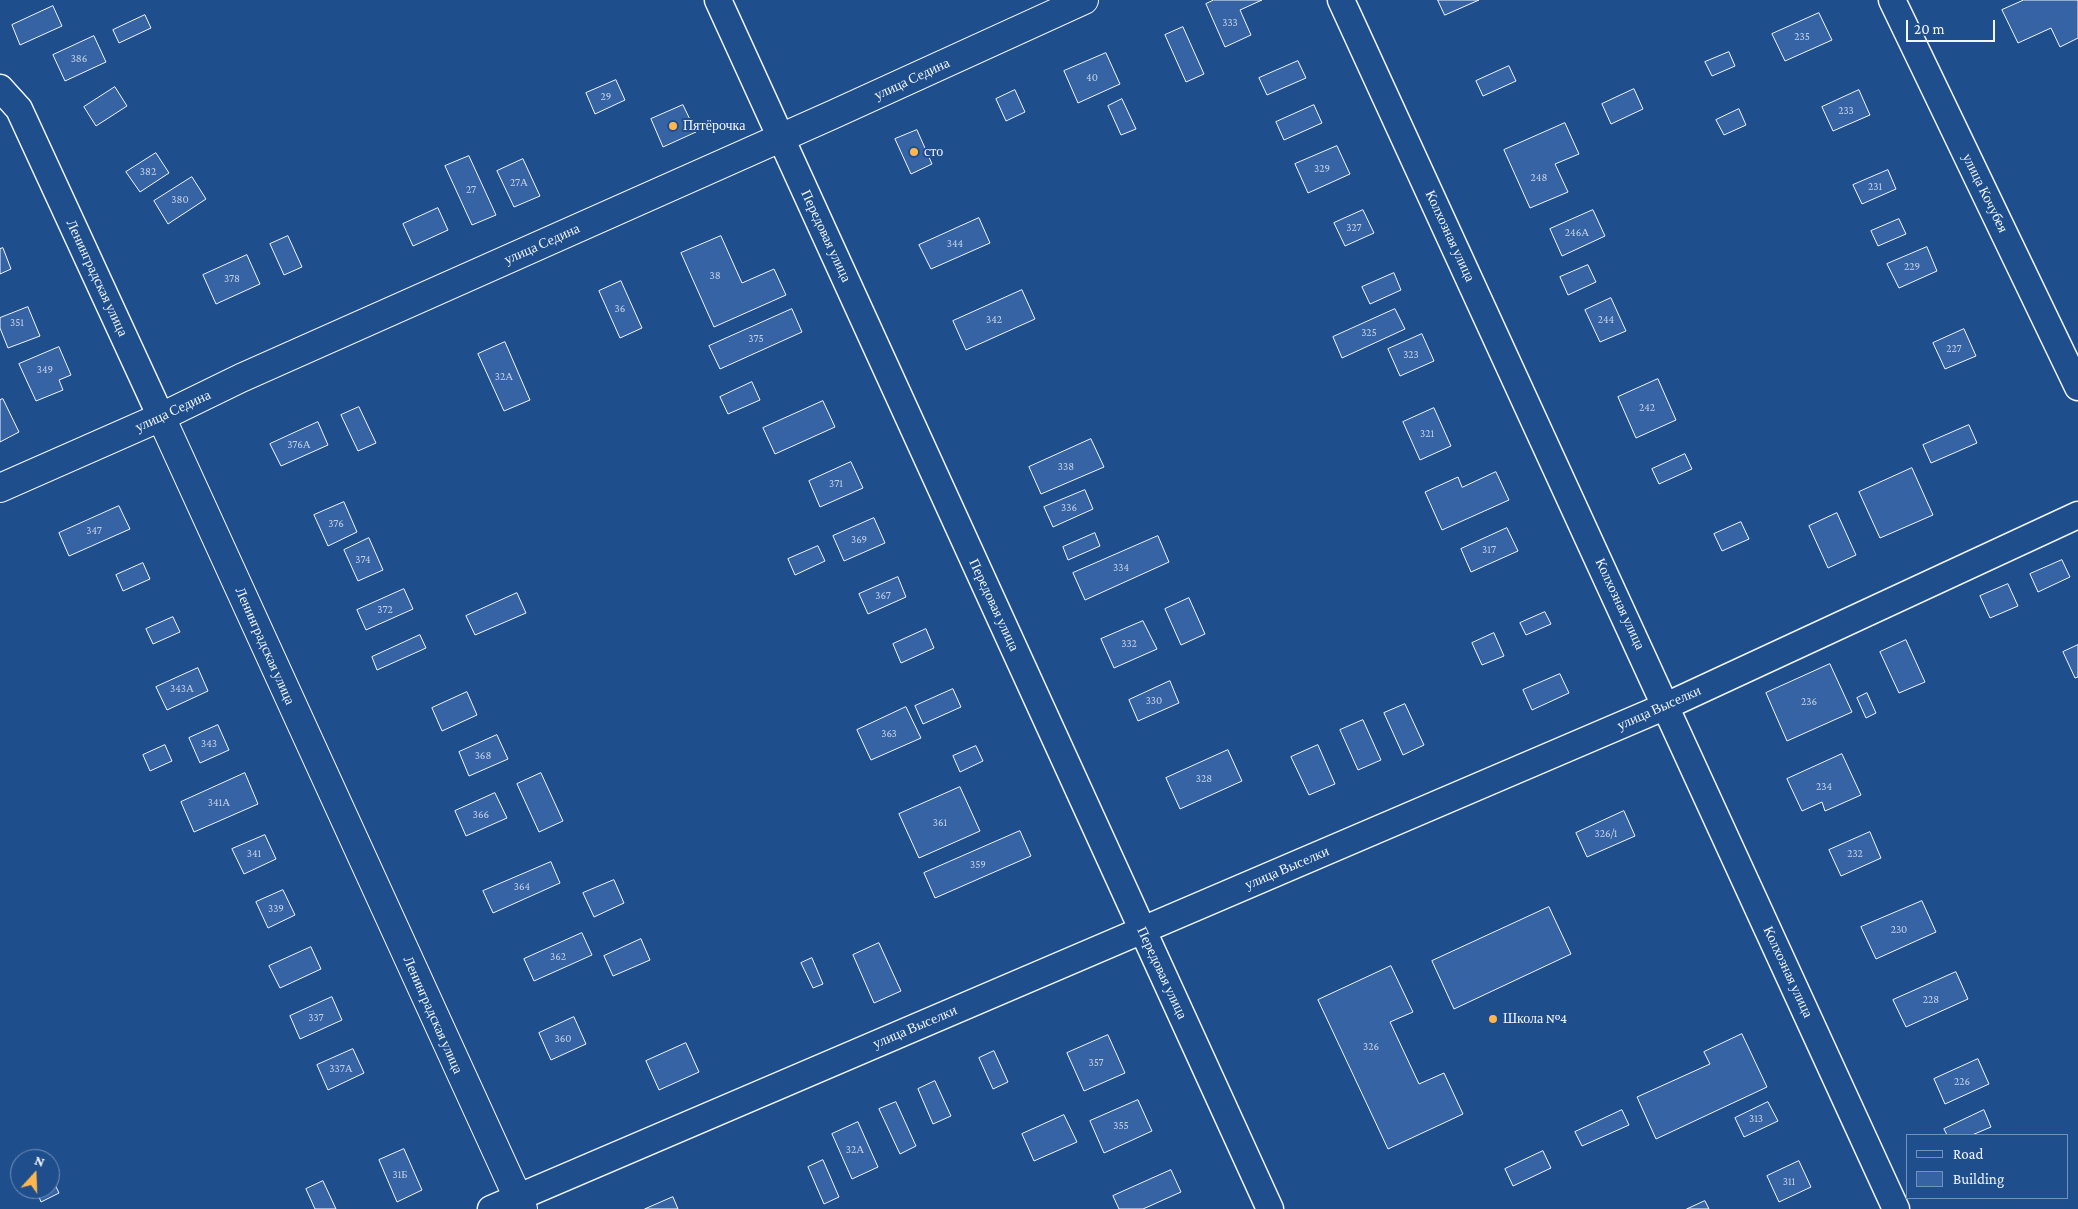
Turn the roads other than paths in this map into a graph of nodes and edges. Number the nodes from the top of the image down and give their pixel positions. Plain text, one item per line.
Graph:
1 (718, 0) edge
2 (1084, 0) edge
3 (1342, 0) edge
4 (1892, 0) edge
5 (0, 88) edge
6 (781, 138) junction
7 (2078, 387) edge
8 (161, 417) junction
9 (0, 488) edge
10 (2078, 515) edge
11 (1666, 706) junction
12 (1142, 930) junction
13 (521, 1203) edge
14 (491, 1209) edge
15 (1270, 1209) edge
16 (1896, 1209) edge

1 - 6 street, Передовая улица
2 - 6 main road, улица Седина
3 - 11 street, Колхозная улица
4 - 7 street, улица Кочубея
5 - 8 street, Ленинградская улица
6 - 8 main road, улица Седина
6 - 12 street, Передовая улица
8 - 9 main road, улица Седина
8 - 13 main road, Ленинградская улица
10 - 11 street, улица Выселки
11 - 12 street, улица Выселки
11 - 16 street, Колхозная улица
12 - 13 street, улица Выселки
12 - 15 street, Передовая улица
13 - 14 street, улица Выселки

